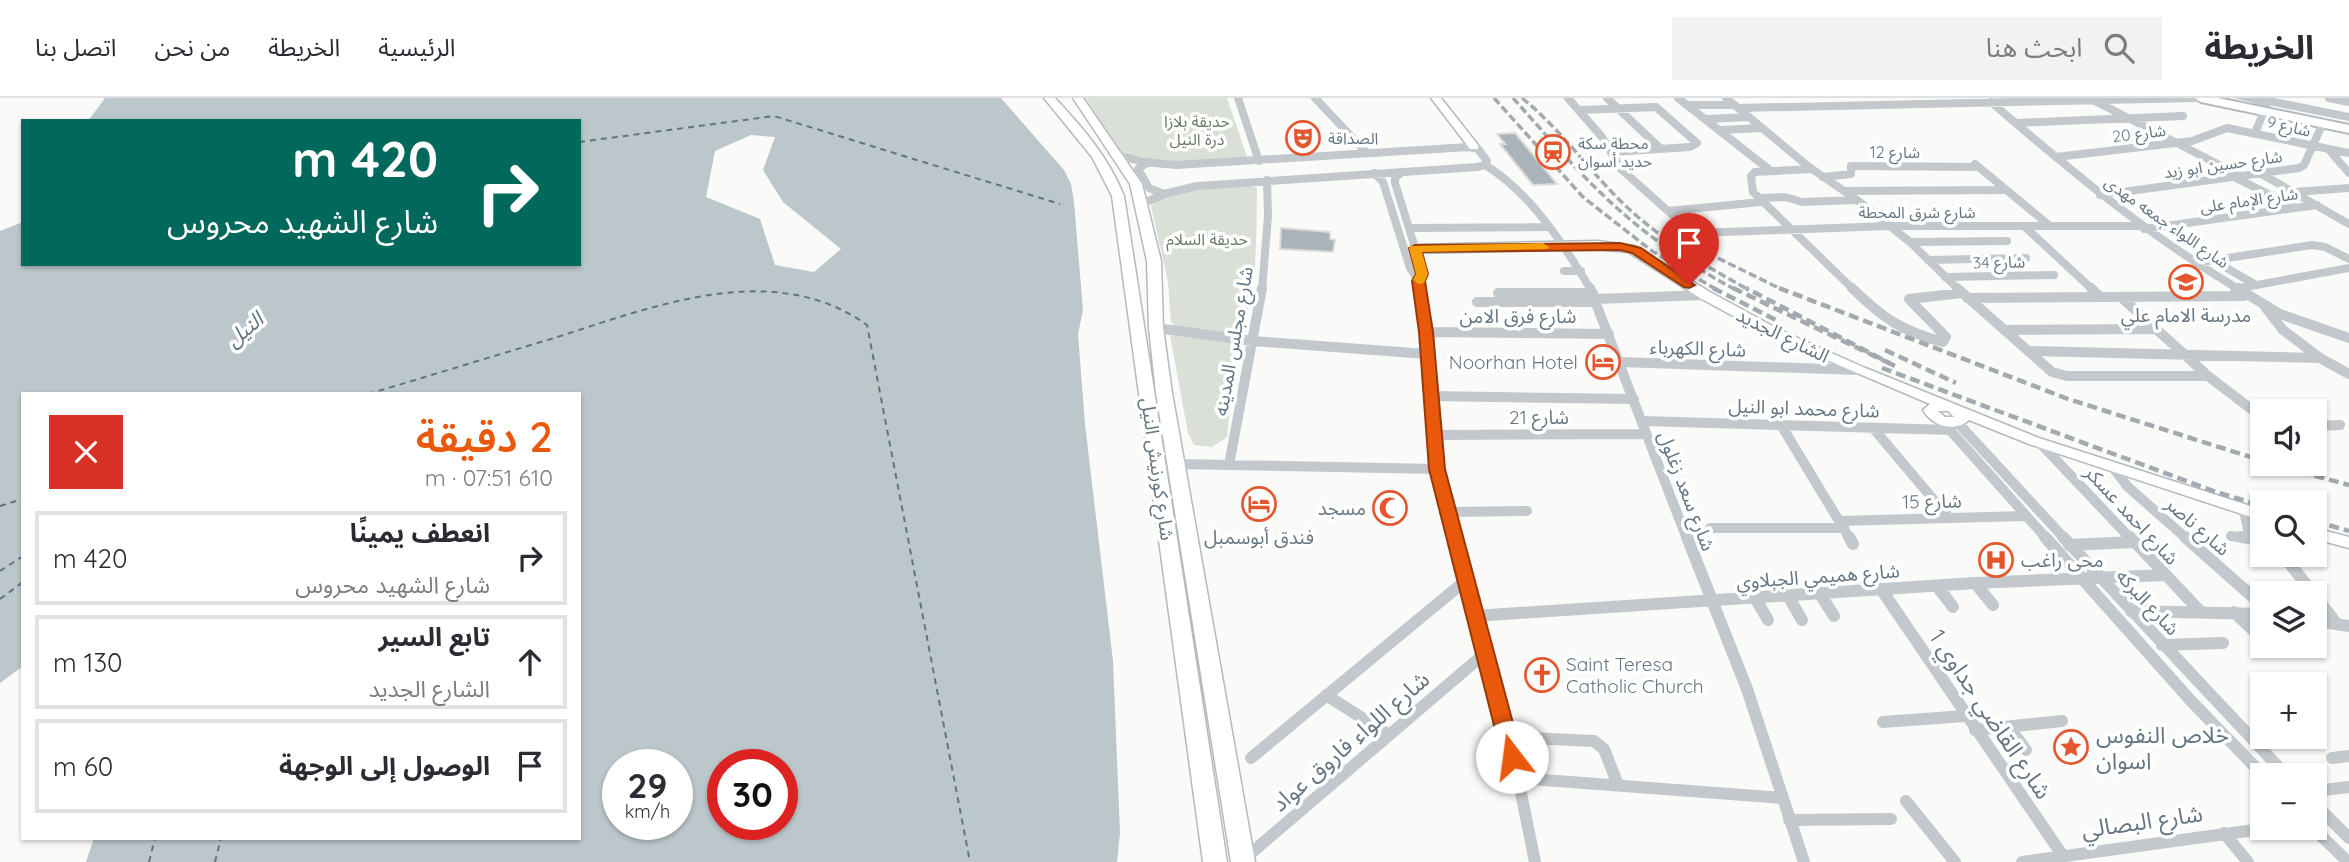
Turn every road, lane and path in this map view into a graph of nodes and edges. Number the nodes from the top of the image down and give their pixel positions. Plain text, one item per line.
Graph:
1 (1238, 98) edge
2 (1315, 98) edge
3 (1436, 98) edge
4 (1568, 98) edge
5 (1607, 98) edge
6 (1634, 98) edge
7 (1678, 98) edge
8 (1726, 98) edge
9 (1814, 98) edge
10 (1904, 98) edge
11 (2200, 98) edge
12 (2254, 98) edge
13 (2329, 98) edge
14 (2072, 99) edge
15 (1079, 100) edge
16 (1989, 100) edge
17 (2093, 101) junction
18 (1052, 102) edge
19 (2349, 102) edge
20 (1689, 105) junction
21 (1912, 105) junction
22 (1736, 106) junction
23 (1825, 106) junction
24 (1644, 107) junction
25 (1618, 108) junction
26 (1581, 110) junction
27 (2264, 111) junction
28 (1846, 113) dead end
29 (1748, 116) junction
30 (2183, 116) dead end
31 (2127, 118) junction
32 (1707, 119) junction
33 (2344, 120) edge
34 (2016, 123) junction
35 (2323, 123) junction
36 (1762, 128) junction
37 (2223, 128) joint
38 (1721, 130) junction
39 (2255, 133) junction
40 (2175, 143) junction
41 (2312, 146) junction
42 (1474, 147) junction
43 (1661, 149) junction
44 (2329, 150) junction
45 (1612, 152) junction
46 (1367, 153) junction
47 (2349, 153) edge
48 (1117, 155) junction
49 (2056, 157) junction
50 (1970, 160) dead end
51 (1259, 161) junction
52 (1148, 162) junction
53 (1485, 165) junction
54 (1978, 167) junction
55 (1812, 169) junction
56 (1771, 171) junction
57 (1402, 172) junction
58 (2258, 172) junction
59 (1374, 173) junction
60 (2349, 173) edge
61 (2235, 176) junction
62 (1823, 177) junction
63 (1267, 180) junction
64 (2349, 188) edge
65 (2005, 190) junction
66 (1844, 191) junction
67 (2294, 192) junction
68 (1164, 194) junction
69 (2100, 195) junction
70 (1760, 200) junction
71 (1857, 200) junction
72 (1140, 205) junction
73 (2316, 205) junction
74 (2294, 206) junction
75 (1668, 211) junction
76 (2338, 217) junction
77 (2349, 217) edge
78 (2349, 224) edge
79 (1890, 226) junction
80 (2024, 226) junction
81 (2050, 226) junction
82 (1546, 227) junction
83 (1409, 228) junction
84 (2142, 228) junction
85 (1789, 229) junction
86 (2007, 241) dead end
87 (1910, 242) junction
88 (1150, 244) junction
89 (1563, 246) junction
90 (1415, 248) junction
91 (1128, 256) junction
92 (2026, 258) dead end
93 (2349, 259) edge
94 (1928, 260) junction
95 (2213, 260) junction
96 (2195, 263) junction
97 (2349, 268) edge
98 (1563, 271) dead end
99 (1581, 271) junction
100 (2054, 275) dead end
101 (1945, 277) junction
102 (1418, 281) junction
103 (2256, 285) junction
104 (2235, 289) junction
105 (1498, 293) dead end
106 (1705, 295) junction
107 (1965, 295) junction
108 (2247, 296) junction
109 (2100, 297) junction
110 (2121, 297) junction
111 (1595, 298) junction
112 (1477, 302) dead end
113 (2264, 306) junction
114 (1156, 328) junction
115 (2155, 329) junction
116 (2004, 330) junction
117 (1426, 332) junction
118 (1609, 334) junction
119 (2349, 338) edge
120 (1253, 341) junction
121 (2028, 351) junction
122 (1427, 354) junction
123 (2182, 354) junction
124 (2320, 358) junction
125 (1620, 362) junction
126 (1857, 370) junction
127 (2349, 374) edge
128 (2208, 376) junction
129 (1429, 396) junction
130 (1633, 399) junction
131 (2250, 408) edge
132 (1951, 419) junction
133 (1642, 421) junction
134 (1780, 425) junction
135 (2340, 425) dead end
136 (2327, 426) edge
137 (1873, 428) junction
138 (1646, 434) junction
139 (1433, 435) junction
140 (2037, 442) junction
141 (1177, 464) junction
142 (1229, 465) junction
143 (1437, 469) junction
144 (2114, 469) junction
145 (1527, 511) dead end
146 (2244, 511) junction
147 (1448, 512) junction
148 (2250, 513) edge
149 (2025, 516) junction
150 (1949, 518) junction
151 (1842, 524) junction
152 (1710, 528) dead end
153 (2250, 535) edge
154 (2231, 536) dead end
155 (2327, 537) edge
156 (2250, 539) edge
157 (2134, 542) junction
158 (2349, 543) edge
159 (1853, 544) dead end
160 (2070, 545) junction
161 (2292, 567) edge
162 (2165, 575) junction
163 (2098, 577) junction
164 (2081, 578) junction
165 (1465, 581) junction
166 (2303, 581) edge
167 (1975, 583) junction
168 (1937, 586) junction
169 (1881, 589) junction
170 (1820, 594) junction
171 (2250, 595) edge
172 (1788, 596) junction
173 (1755, 598) junction
174 (1711, 601) junction
175 (1993, 606) dead end
176 (1953, 607) dead end
177 (2327, 608) edge
178 (2131, 611) junction
179 (2200, 611) junction
180 (2234, 612) junction
181 (2250, 613) edge
182 (1474, 616) junction
183 (1835, 616) dead end
184 (1768, 620) dead end
185 (1802, 620) dead end
186 (2343, 625) edge
187 (2250, 627) edge
188 (2223, 643) dead end
189 (2162, 645) junction
190 (1484, 654) junction
191 (1326, 695) junction
192 (1965, 716) junction
193 (2062, 721) dead end
194 (1883, 722) dead end
195 (2009, 727) junction
196 (1975, 730) junction
197 (1389, 735) junction
198 (1506, 737) junction
199 (2026, 750) dead end
200 (2349, 756) edge
201 (1251, 758) dead end
202 (2332, 758) dead end
203 (2251, 763) edge
204 (2275, 763) edge
205 (1518, 778) junction
206 (1618, 785) junction
207 (2349, 787) edge
208 (2327, 790) edge
209 (1782, 798) junction
210 (1906, 801) dead end
211 (2327, 816) edge
212 (1891, 819) dead end
213 (1790, 820) junction
214 (2327, 820) edge
215 (2331, 820) junction
216 (2250, 830) edge
217 (2224, 833) junction
218 (2349, 838) edge
219 (2326, 840) edge
220 (2065, 859) edge
221 (1243, 861) edge
222 (1214, 862) edge
223 (1535, 862) edge
224 (1804, 862) edge
225 (1955, 862) edge
226 (2022, 862) edge
227 (2248, 862) edge
228 (2348, 862) edge

1 - 51 street
2 - 46 street
3 - 42 street
4 - 26 street
5 - 25 street
6 - 24 street
7 - 20 street
8 - 22 street
9 - 23 street
10 - 21 street
11 - 17 street
11 - 27 highway
12 - 33 street
13 - 19 street
14 - 16 street
14 - 17 street
15 - 18 main road
15 - 48 main road, شارع كورنيش النيل
16 - 21 street
16 - 34 street, شارع اللواء جمعه مهدى
17 - 31 street
18 - 91 main road, شارع كورنيش النيل
20 - 22 street
20 - 32 street
21 - 23 street
22 - 23 street
22 - 29 street
24 - 25 street
24 - 43 street
25 - 26 street
25 - 43 street
26 - 45 street
27 - 35 highway
27 - 39 street
28 - 29 street
29 - 32 street
29 - 36 street
30 - 31 street
31 - 34 street
31 - 40 street
32 - 38 street
33 - 35 highway
34 - 49 street, شارع اللواء جمعه مهدى
35 - 41 street, شارع حسين ابو زيد
36 - 38 street
36 - 55 street
37 - 39 street, شارع 9
37 - 40 street, شارع 20
38 - 56 street
39 - 41 street, شارع 9
40 - 49 street, شارع 20
40 - 61 street
41 - 44 street, شارع 9
41 - 58 street, شارع حسين ابو زيد
42 - 46 street
42 - 53 street, شارع سعد زغلول
43 - 45 street
44 - 47 street, شارع 9
44 - 60 street
45 - 75 street
46 - 51 street
48 - 52 street
48 - 72 main road, شارع كورنيش النيل
49 - 69 street, شارع اللواء جمعه مهدى
50 - 54 street
51 - 52 street
52 - 68 street
53 - 57 street
53 - 82 street, شارع سعد زغلول
54 - 62 street, شارع 12
54 - 65 street
55 - 56 street
55 - 62 street
56 - 70 street
57 - 59 street
57 - 83 street
58 - 61 street, شارع حسين ابو زيد
58 - 67 street
59 - 63 street
59 - 102 street
61 - 69 street, شارع حسين ابو زيد
61 - 74 street
62 - 66 street
63 - 68 street
63 - 120 street, شارع مجلس المدينه
64 - 67 street
65 - 66 street
65 - 81 street
66 - 71 street
67 - 73 street
68 - 72 street
69 - 84 street, شارع اللواء جمعه مهدى
70 - 71 street
70 - 75 street
70 - 85 street
71 - 79 street
72 - 88 main road, شارع كورنيش النيل
73 - 74 street, شارع الإمام على
73 - 76 street
74 - 84 street, شارع الإمام على
75 - 85 street, شارع شرق المحطة
76 - 77 street
76 - 78 street
79 - 80 street, شارع شرق المحطة
79 - 85 street, شارع شرق المحطة
79 - 87 street
80 - 81 street, شارع شرق المحطة
80 - 109 street
81 - 84 street, شارع شرق المحطة
82 - 83 street
82 - 89 street, شارع سعد زغلول
83 - 90 street
84 - 96 street, شارع اللواء جمعه مهدى
85 - 107 street
86 - 87 street
87 - 94 street
88 - 91 main road
88 - 114 main road, شارع كورنيش النيل
89 - 90 street, الشارع الجديد
89 - 99 street, شارع سعد زغلول
89 - 106 street, الشارع الجديد
90 - 102 street
91 - 222 main road, شارع كورنيش النيل
92 - 94 street
93 - 95 street
94 - 101 street
95 - 96 street
95 - 103 street
96 - 104 street, شارع اللواء جمعه مهدى
97 - 103 street
98 - 99 street
99 - 111 street, شارع سعد زغلول
100 - 101 street, شارع 34
101 - 107 street
102 - 117 street
103 - 104 street
104 - 108 street, شارع اللواء جمعه مهدى
105 - 111 street
106 - 111 street
106 - 126 street, الشارع الجديد
107 - 109 street
107 - 116 street
108 - 110 street
108 - 113 street, شارع اللواء جمعه مهدى
109 - 110 street
110 - 115 street
111 - 112 street
111 - 118 street, شارع سعد زغلول
113 - 119 street, شارع اللواء جمعه مهدى
113 - 124 street
114 - 120 street
114 - 141 main road, شارع كورنيش النيل
115 - 116 street
115 - 123 street
116 - 121 street
117 - 118 street, شارع فرق الامن
117 - 122 street
118 - 125 street, شارع سعد زغلول
120 - 122 street
120 - 142 street, شارع مجلس المدينه
121 - 123 street
121 - 128 street
122 - 129 street
123 - 124 street
123 - 128 street
124 - 127 street
125 - 126 street, شارع الكهرباء
125 - 130 street, شارع سعد زغلول
126 - 132 street, الشارع الجديد
128 - 131 street
129 - 130 street
129 - 139 street
130 - 133 street, شارع سعد زغلول
132 - 137 street, شارع محمد ابو النيل
132 - 140 street, الشارع الجديد
132 - 149 street, شارع البركه
132 - 160 street, شارع البركه
133 - 134 street, شارع محمد ابو النيل
133 - 138 street, شارع سعد زغلول
134 - 137 street, شارع محمد ابو النيل
134 - 151 street
135 - 136 street
137 - 150 street
138 - 139 street, شارع 21
138 - 174 street, شارع سعد زغلول
139 - 143 street
140 - 144 street, الشارع الجديد
140 - 157 street, شارع احمد عسكر
141 - 142 street
141 - 221 main road, شارع كورنيش النيل
142 - 143 street
143 - 147 street
144 - 146 street, الشارع الجديد
144 - 171 street, شارع ناصر
145 - 147 street
146 - 148 street, الشارع الجديد
146 - 153 street
147 - 165 street
149 - 150 street, شارع 15
149 - 164 street, شارع البركه
150 - 151 street, شارع 15
151 - 152 street, شارع 15
151 - 159 street
154 - 156 street
155 - 158 street
157 - 160 street
157 - 162 street, شارع احمد عسكر
160 - 163 street, شارع البركه
161 - 166 street
162 - 163 street, شارع هميمي الجبلاوي
162 - 179 street, شارع احمد عسكر
163 - 164 street, شارع هميمي الجبلاوي
163 - 178 street, شارع البركه
164 - 167 street, شارع هميمي الجبلاوي
164 - 203 street, شارع البركه
165 - 182 street
165 - 191 street
167 - 168 street, شارع هميمي الجبلاوي
167 - 175 street
168 - 169 street, شارع هميمي الجبلاوي
168 - 176 street
169 - 170 street, شارع هميمي الجبلاوي
169 - 192 street, شارع القاضي جداوي 1
170 - 172 street, شارع هميمي الجبلاوي
170 - 183 street
172 - 173 street, شارع هميمي الجبلاوي
172 - 185 street
173 - 174 street, شارع هميمي الجبلاوي
173 - 184 street
174 - 182 street, شارع هميمي الجبلاوي
174 - 209 street, شارع سعد زغلول
177 - 186 street
178 - 179 street
178 - 189 street, شارع البركه
179 - 180 street
180 - 181 street
180 - 187 street
182 - 190 street
188 - 189 street
189 - 204 street, شارع البركه
190 - 197 street, شارع اللواء فاروق عواد
190 - 198 street
191 - 197 street
191 - 201 street
192 - 194 street
192 - 196 street, شارع القاضي جداوي 1
193 - 195 street
195 - 196 street
195 - 199 street
196 - 220 street, شارع القاضي جداوي 1
197 - 221 street, شارع اللواء فاروق عواد
198 - 205 street
198 - 206 street
200 - 202 street
205 - 206 street
205 - 223 street
206 - 209 street
207 - 208 street
209 - 213 street, شارع سعد زغلول
210 - 225 street
211 - 215 street
212 - 213 street
213 - 224 street, شارع سعد زغلول
214 - 215 street
215 - 218 street
216 - 217 street, شارع البصالي
217 - 220 street, شارع البصالي
217 - 227 street
219 - 228 street
220 - 226 street, شارع البصالي

